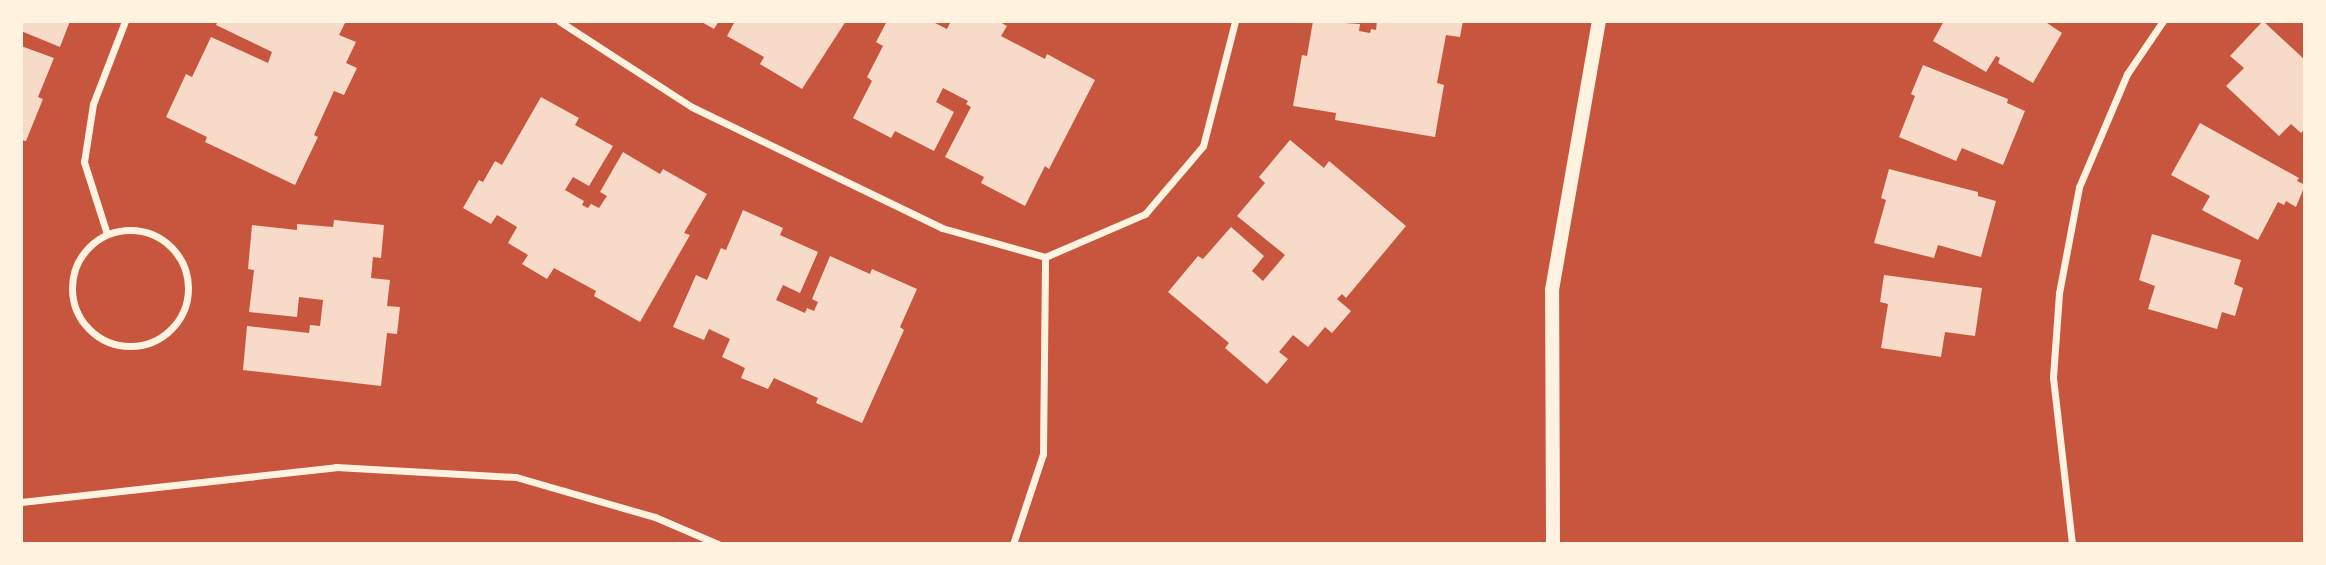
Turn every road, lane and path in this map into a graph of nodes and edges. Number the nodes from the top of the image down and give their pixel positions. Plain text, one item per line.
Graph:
1 (125, 21) edge
2 (559, 21) edge
3 (1235, 21) edge
4 (1599, 21) edge
5 (2163, 21) edge
6 (107, 234) junction
7 (1045, 257) junction
8 (21, 502) edge
9 (718, 544) edge
10 (1013, 544) edge
11 (1553, 544) edge
12 (2072, 544) edge

1 - 6 street
2 - 7 street
3 - 7 street
4 - 11 main road
5 - 12 street
6 - 6 street
7 - 10 street
8 - 9 street

